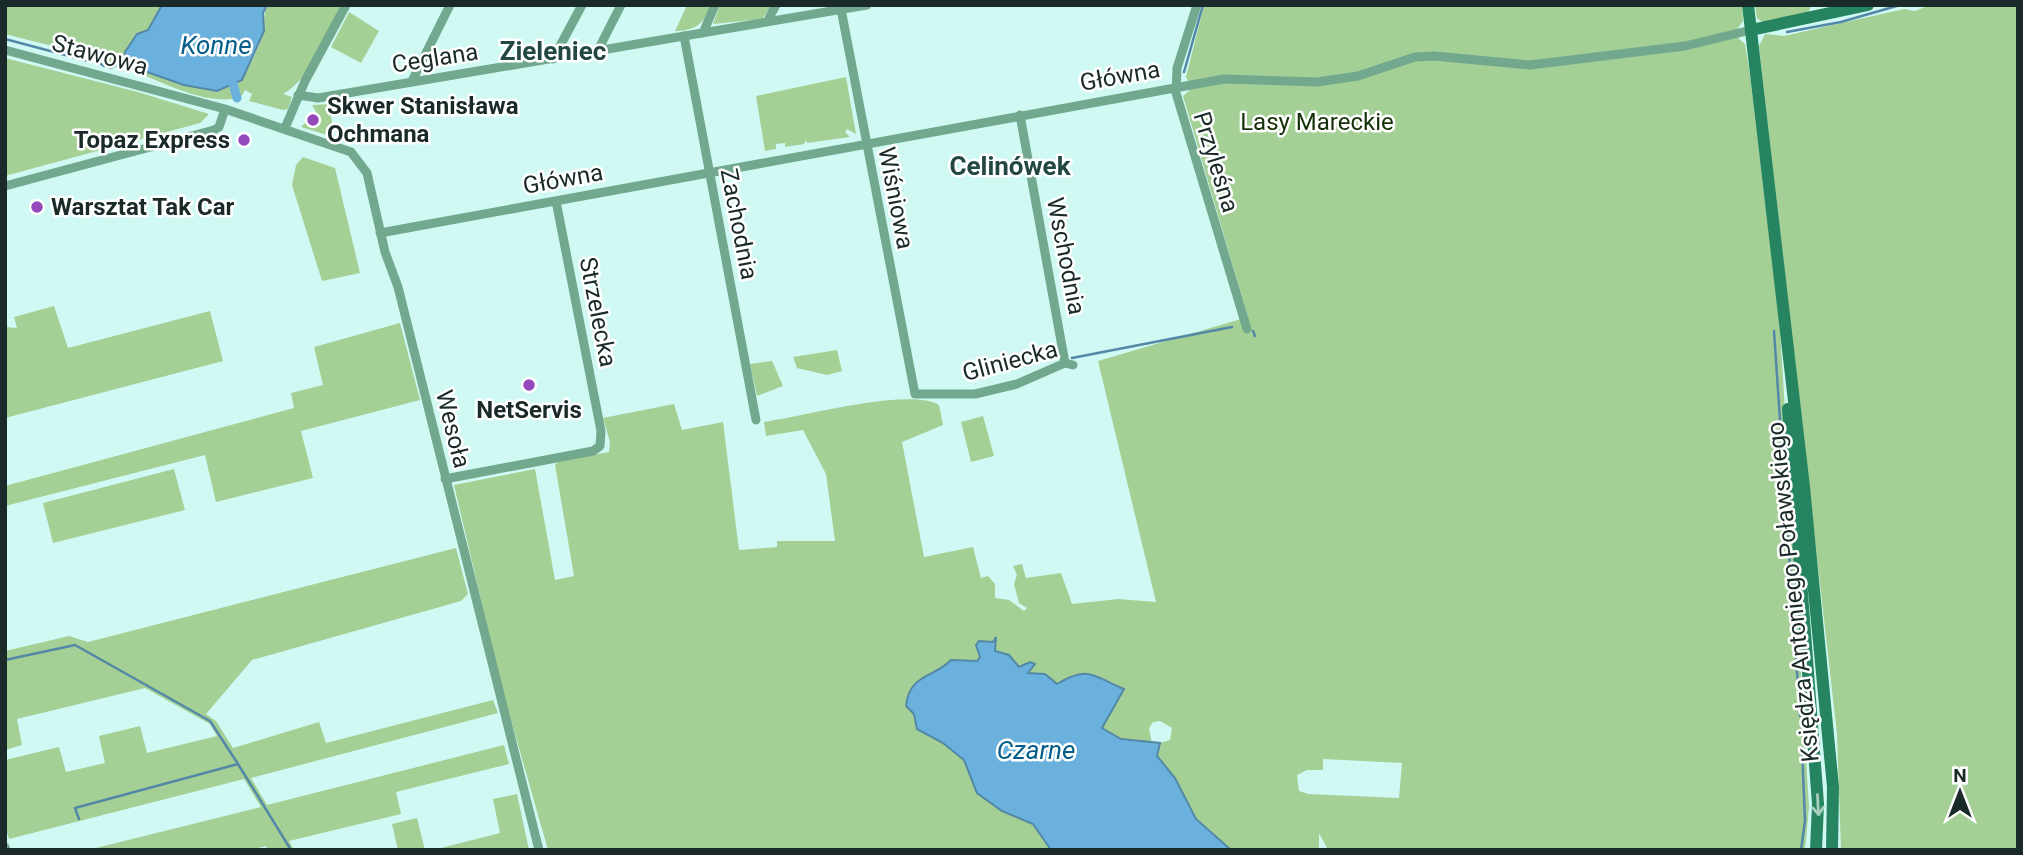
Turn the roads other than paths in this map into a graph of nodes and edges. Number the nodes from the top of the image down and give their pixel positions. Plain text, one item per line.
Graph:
1 (346, 5) edge
2 (450, 5) edge
3 (582, 5) edge
4 (621, 5) edge
5 (715, 5) edge
6 (776, 5) edge
7 (867, 5) edge
8 (1197, 5) edge
9 (1748, 5) edge
10 (1868, 5) edge
11 (841, 9) junction
12 (767, 22) junction
13 (1751, 30) junction
14 (703, 33) junction
15 (684, 36) junction
16 (5, 50) edge
17 (597, 52) junction
18 (553, 59) junction
19 (412, 81) junction
20 (1176, 87) junction
21 (298, 95) junction
22 (225, 109) junction
23 (1020, 116) junction
24 (285, 128) junction
25 (866, 144) junction
26 (709, 174) junction
27 (5, 186) edge
28 (556, 201) junction
29 (380, 233) junction
30 (1247, 328) dead end
31 (1785, 332) junction
32 (1069, 364) joint
33 (915, 394) joint
34 (756, 420) dead end
35 (445, 479) junction
36 (538, 850) edge
37 (1816, 850) edge
38 (1832, 850) edge

1 - 21 street
2 - 19 street
3 - 18 street
4 - 17 street
5 - 14 street
6 - 12 street
7 - 11 street, Ceglana
8 - 20 street, Przyleśna
9 - 13 main road, Księdza Antoniego Poławskiego
10 - 13 main road, Główna
11 - 12 street, Ceglana
11 - 25 street, Wiśniowa
12 - 14 street, Ceglana
13 - 20 street, Główna
13 - 31 main road, Księdza Antoniego Poławskiego
14 - 15 street, Ceglana
15 - 17 street, Ceglana
15 - 26 street, Zachodnia
16 - 22 street, Stawowa
17 - 18 street, Ceglana
18 - 19 street, Ceglana
19 - 21 street, Ceglana
20 - 23 street, Główna
20 - 30 street, Przyleśna
21 - 24 street
22 - 24 street, Wesoła
22 - 27 street
23 - 25 street, Główna
23 - 32 street, Wschodnia
24 - 29 street, Wesoła
25 - 26 street, Główna
25 - 33 street, Wiśniowa
26 - 28 street, Główna
26 - 34 street, Zachodnia
28 - 29 street, Główna
28 - 35 street, Strzelecka
29 - 35 street, Wesoła
31 -> 37 main road, Księdza Antoniego Poławskiego
31 - 38 main road, Księdza Antoniego Poławskiego
32 - 33 street, Gliniecka
35 - 36 street, Wesoła

